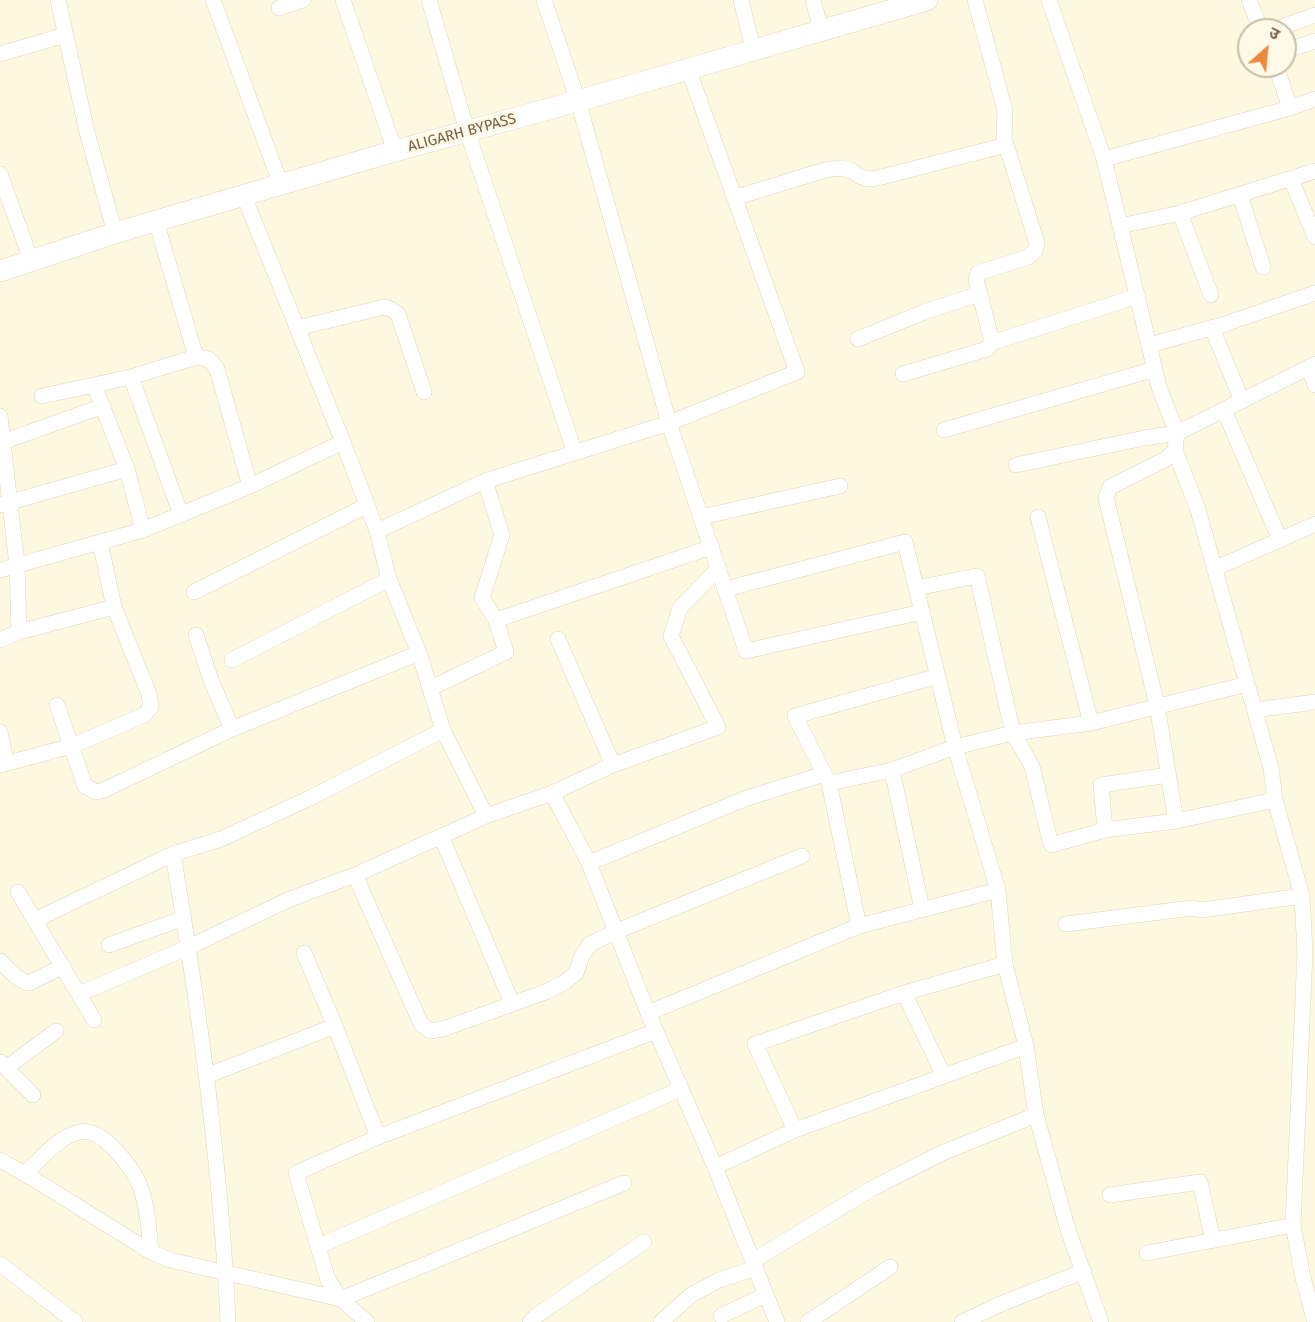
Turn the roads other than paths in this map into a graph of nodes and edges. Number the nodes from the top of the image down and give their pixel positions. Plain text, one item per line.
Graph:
1 (58, 0) edge
2 (213, 0) edge
3 (303, 0) edge
4 (343, 0) edge
5 (429, 0) edge
6 (544, 0) edge
7 (741, 0) edge
8 (813, 0) edge
9 (975, 0) edge
10 (1049, 0) edge
11 (1249, 0) edge
12 (912, 2) edge
13 (279, 8) dead end
14 (1315, 15) edge
15 (1256, 18) edge
16 (1297, 21) edge
17 (821, 29) junction
18 (65, 35) junction
19 (1315, 41) edge
20 (1297, 47) edge
21 (753, 49) junction
22 (0, 54) edge
23 (688, 68) junction
24 (1280, 78) edge
25 (1315, 99) edge
26 (578, 101) junction
27 (1290, 108) junction
28 (467, 131) junction
29 (1006, 145) junction
30 (395, 151) junction
31 (1104, 159) junction
32 (1315, 171) edge
33 (0, 174) edge
34 (1291, 179) junction
35 (281, 185) junction
36 (1240, 195) junction
37 (244, 196) junction
38 (734, 198) junction
39 (1180, 213) junction
40 (156, 221) junction
41 (1120, 226) junction
42 (115, 233) junction
43 (1315, 237) edge
44 (32, 260) junction
45 (1263, 267) dead end
46 (0, 271) edge
47 (1315, 293) edge
48 (979, 294) junction
49 (1211, 295) dead end
50 (1138, 296) junction
51 (297, 328) junction
52 (1212, 328) junction
53 (858, 339) dead end
54 (991, 343) junction
55 (1150, 345) junction
56 (196, 357) junction
57 (1312, 366) edge
58 (1155, 369) junction
59 (903, 374) dead end
60 (131, 377) junction
61 (94, 385) junction
62 (1315, 386) edge
63 (424, 392) dead end
64 (42, 396) dead end
65 (1242, 402) junction
66 (104, 406) junction
67 (1224, 410) junction
68 (0, 416) edge
69 (669, 423) junction
70 (944, 430) dead end
71 (1177, 433) junction
72 (344, 442) junction
73 (1, 443) edge
74 (1175, 450) junction
75 (575, 453) junction
76 (1017, 465) dead end
77 (127, 469) junction
78 (485, 481) junction
79 (250, 486) junction
80 (840, 486) dead end
81 (4, 503) edge
82 (366, 506) junction
83 (181, 515) junction
84 (701, 517) junction
85 (1038, 517) dead end
86 (1315, 524) edge
87 (143, 530) junction
88 (377, 531) junction
89 (1280, 540) junction
90 (100, 542) junction
91 (712, 547) junction
92 (17, 565) junction
93 (719, 568) junction
94 (1214, 569) junction
95 (0, 570) edge
96 (389, 579) junction
97 (916, 588) junction
98 (726, 589) junction
99 (194, 592) dead end
100 (114, 607) junction
101 (922, 612) junction
102 (496, 620) junction
103 (20, 633) junction
104 (196, 635) dead end
105 (558, 639) dead end
106 (0, 640) edge
107 (419, 653) junction
108 (232, 660) dead end
109 (938, 676) junction
110 (1247, 684) junction
111 (431, 688) junction
112 (1315, 702) edge
113 (57, 705) dead end
114 (1157, 705) junction
115 (1255, 710) junction
116 (1091, 723) junction
117 (232, 729) junction
118 (443, 730) junction
119 (0, 732) edge
120 (1013, 733) junction
121 (72, 746) junction
122 (955, 747) junction
123 (3, 763) edge
124 (613, 765) junction
125 (892, 770) junction
126 (1168, 775) junction
127 (826, 778) junction
128 (552, 794) junction
129 (1275, 800) junction
130 (486, 816) junction
131 (1176, 821) junction
132 (1105, 830) junction
133 (441, 836) junction
134 (173, 855) junction
135 (802, 856) dead end
136 (589, 863) junction
137 (355, 875) junction
138 (998, 890) junction
139 (18, 892) dead end
140 (1302, 896) junction
141 (922, 909) junction
142 (184, 918) junction
143 (35, 920) junction
144 (1066, 924) dead end
145 (859, 926) junction
146 (617, 931) junction
147 (109, 945) dead end
148 (189, 947) junction
149 (304, 953) dead end
150 (0, 962) edge
151 (1005, 964) junction
152 (63, 966) junction
153 (904, 993) junction
154 (79, 994) junction
155 (512, 1003) junction
156 (648, 1013) junction
157 (94, 1020) dead end
158 (335, 1026) junction
159 (56, 1031) dead end
160 (656, 1031) junction
161 (1026, 1046) junction
162 (3, 1065) edge
163 (206, 1076) junction
164 (944, 1077) junction
165 (681, 1089) junction
166 (33, 1095) dead end
167 (1036, 1115) junction
168 (795, 1130) junction
169 (378, 1137) junction
170 (0, 1161) edge
171 (715, 1167) junction
172 (26, 1173) junction
173 (624, 1183) dead end
174 (1110, 1195) dead end
175 (1293, 1226) junction
176 (1213, 1240) junction
177 (644, 1242) dead end
178 (318, 1246) junction
179 (151, 1252) junction
180 (1147, 1253) dead end
181 (0, 1264) edge
182 (755, 1264) junction
183 (890, 1267) dead end
184 (1083, 1271) junction
185 (226, 1272) junction
186 (765, 1295) junction
187 (341, 1299) junction
188 (721, 1316) dead end
189 (73, 1321) edge
190 (228, 1322) edge
191 (367, 1322) edge
192 (530, 1322) edge
193 (661, 1322) edge
194 (777, 1322) edge
195 (808, 1322) edge
196 (962, 1322) edge
197 (1101, 1322) edge
198 (1315, 1322) edge

1 - 18 street
2 - 35 street
3 - 13 street
4 - 30 street
5 - 28 street
6 - 26 street
7 - 21 street
8 - 17 street
9 - 29 street
10 - 31 street
11 - 15 street
12 - 17 main road, ALIGARH BYPASS
14 - 16 street
17 - 21 main road, ALIGARH BYPASS
18 - 22 street
18 - 42 street
19 - 20 street
21 - 23 main road, ALIGARH BYPASS
23 - 26 main road, ALIGARH BYPASS
23 - 38 street
24 - 27 street
25 - 27 street
26 - 28 main road, ALIGARH BYPASS
26 - 69 street
27 - 31 street
28 - 30 main road, ALIGARH BYPASS
28 - 75 street
29 - 38 street
29 - 48 street
30 - 35 main road, ALIGARH BYPASS
31 - 41 street
32 - 34 street
33 - 44 street
34 - 36 street
34 - 43 street
35 - 37 main road, ALIGARH BYPASS
36 - 39 street
36 - 45 street
37 - 40 main road, ALIGARH BYPASS
37 - 51 street
38 - 69 street
39 - 41 street
39 - 49 street
40 - 42 main road, ALIGARH BYPASS
40 - 56 street
41 - 50 street
42 - 44 main road, ALIGARH BYPASS
44 - 46 main road, ALIGARH BYPASS
47 - 52 street
48 - 53 street
48 - 54 street
50 - 54 street
50 - 55 street
51 - 63 street
51 - 72 street
52 - 55 street
52 - 65 street
54 - 59 street
55 - 58 street
56 - 60 street
56 - 79 street
57 - 62 street
57 - 65 street
58 - 70 street
58 - 71 street
60 - 61 street
60 - 83 street
61 - 64 street
61 - 66 street
65 - 67 street
66 - 73 street
66 - 77 street
67 - 71 street
67 - 89 street
68 - 73 street
69 - 75 street
69 - 84 street
71 - 74 street
71 - 76 street
72 - 79 street
72 - 82 street
73 - 81 street
74 - 94 street
74 - 114 street
75 - 78 street
77 - 81 street
77 - 87 street
78 - 88 street
78 - 102 street
79 - 83 street
80 - 84 street
81 - 92 street
82 - 88 street
82 - 99 street
83 - 87 street
84 - 91 street
85 - 116 street
86 - 89 street
87 - 90 street
88 - 96 street
89 - 94 street
90 - 92 street
90 - 100 street
91 - 93 street
91 - 102 street
92 - 95 street
92 - 103 street
93 - 98 street
93 - 124 street
94 - 110 street
96 - 107 street
96 - 108 street
97 - 98 street
97 - 101 street
97 - 120 street
98 - 101 street
100 - 103 street
100 - 121 street
101 - 109 street
102 - 111 street
103 - 106 street
104 - 117 street
105 - 124 street
107 - 111 street
107 - 117 street
109 - 122 street
109 - 127 street
110 - 114 street
110 - 115 street
111 - 118 street
112 - 115 street
113 - 121 street
114 - 116 street
114 - 126 street
115 - 129 street
116 - 120 street
117 - 121 street
118 - 130 street
118 - 134 street
119 - 123 street
120 - 122 street
120 - 132 street
121 - 123 street
122 - 125 street
122 - 138 street
124 - 128 street
125 - 127 street
125 - 141 street
126 - 131 street
126 - 132 street
127 - 136 street
127 - 145 street
128 - 130 street
128 - 136 street
129 - 131 street
129 - 140 street
130 - 133 street
131 - 132 street
133 - 137 street
133 - 155 street
134 - 142 street
134 - 143 street
135 - 146 street
136 - 146 street
137 - 148 street
137 - 155 street
138 - 141 street
138 - 151 street
139 - 143 street
140 - 144 street
140 - 175 street
141 - 145 street
142 - 147 street
142 - 148 street
143 - 152 street
145 - 156 street
146 - 155 street
146 - 156 street
148 - 154 street
148 - 163 street
149 - 158 street
150 - 152 street
151 - 153 street
151 - 161 street
152 - 154 street
153 - 164 street
153 - 168 street
154 - 157 street
156 - 160 street
158 - 163 street
158 - 169 street
159 - 162 street
160 - 165 street
160 - 169 street
161 - 164 street
161 - 167 street
162 - 166 street
163 - 185 street
164 - 168 street
165 - 171 street
165 - 178 street
167 - 182 street
167 - 184 street
168 - 171 street
169 - 178 street
170 - 172 street
171 - 182 street
172 - 179 street
172 - 179 street
173 - 187 street
174 - 176 street
175 - 176 street
175 - 198 street
176 - 180 street
177 - 192 street
178 - 187 street
179 - 185 street
181 - 189 street
182 - 186 street
182 - 193 street
183 - 195 street
184 - 196 street
184 - 197 street
185 - 187 street
185 - 190 street
186 - 188 street
186 - 194 street
187 - 191 street

